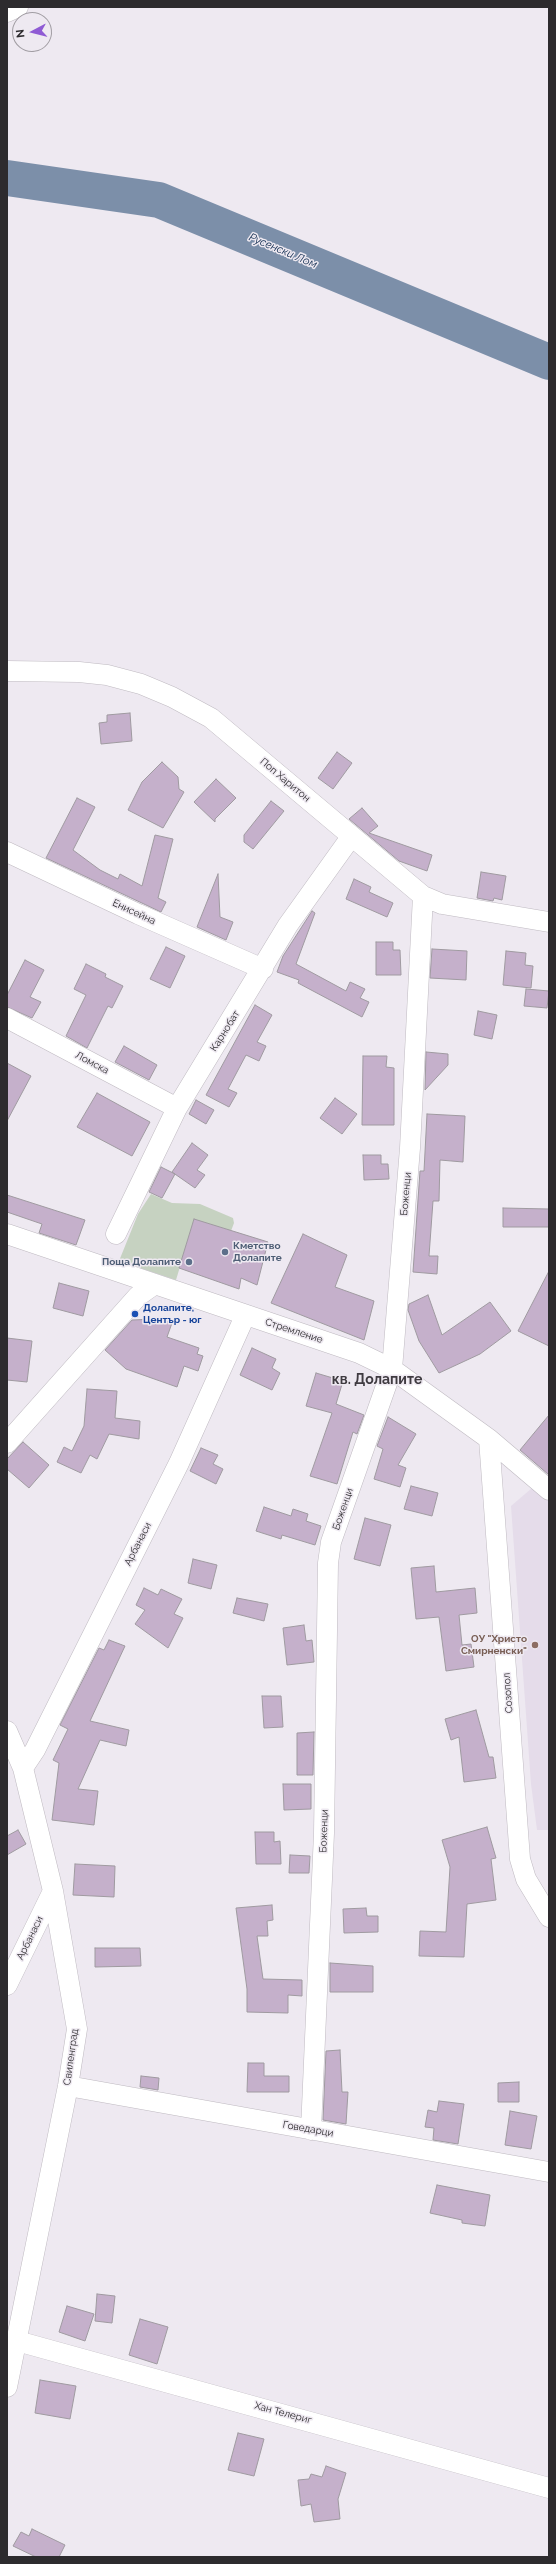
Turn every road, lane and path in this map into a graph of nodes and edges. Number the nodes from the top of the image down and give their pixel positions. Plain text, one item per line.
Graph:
1 (18, 7) edge
2 (7, 12) edge
3 (7, 671) edge
4 (351, 837) junction
5 (7, 852) edge
6 (423, 896) junction
7 (549, 922) edge
8 (263, 969) junction
9 (7, 1018) edge
10 (177, 1108) junction
11 (7, 1234) edge
12 (116, 1234) dead end
13 (154, 1284) junction
14 (245, 1316) junction
15 (392, 1369) junction
16 (489, 1439) junction
17 (7, 1443) edge
18 (549, 1490) edge
19 (7, 1731) edge
20 (23, 1768) junction
21 (53, 1891) junction
22 (549, 1917) edge
23 (7, 1986) edge
24 (68, 2086) junction
25 (311, 2130) junction
26 (549, 2172) edge
27 (17, 2341) junction
28 (7, 2387) edge
29 (549, 2488) edge

1 - 2 street
3 - 4 street, Поп Харитон
4 - 6 street, Поп Харитон
4 - 8 street, Карнобат
5 - 8 street, Енисейна
6 - 7 street, Поп Харитон
6 - 15 street, Боженци
8 - 10 street, Карнобат
9 - 10 street, Ломска
10 - 12 street, Карнобат
11 - 13 street, Стремление
13 - 14 street, Стремление
13 - 17 street
14 - 15 street, Стремление
14 - 20 street, Арбанаси
15 - 16 street, Стремление
15 - 25 street, Боженци
16 - 18 street, Стремление
16 - 22 street, Созопол
19 - 20 street, Свиленград
20 - 21 street, Свиленград
21 - 23 street, Арбанаси
21 - 24 street, Свиленград
24 - 25 street, Говедарци
24 - 27 street, Свиленград
25 - 26 street, Говедарци
27 - 28 street, Свиленград
27 - 29 street, Хан Телериг

